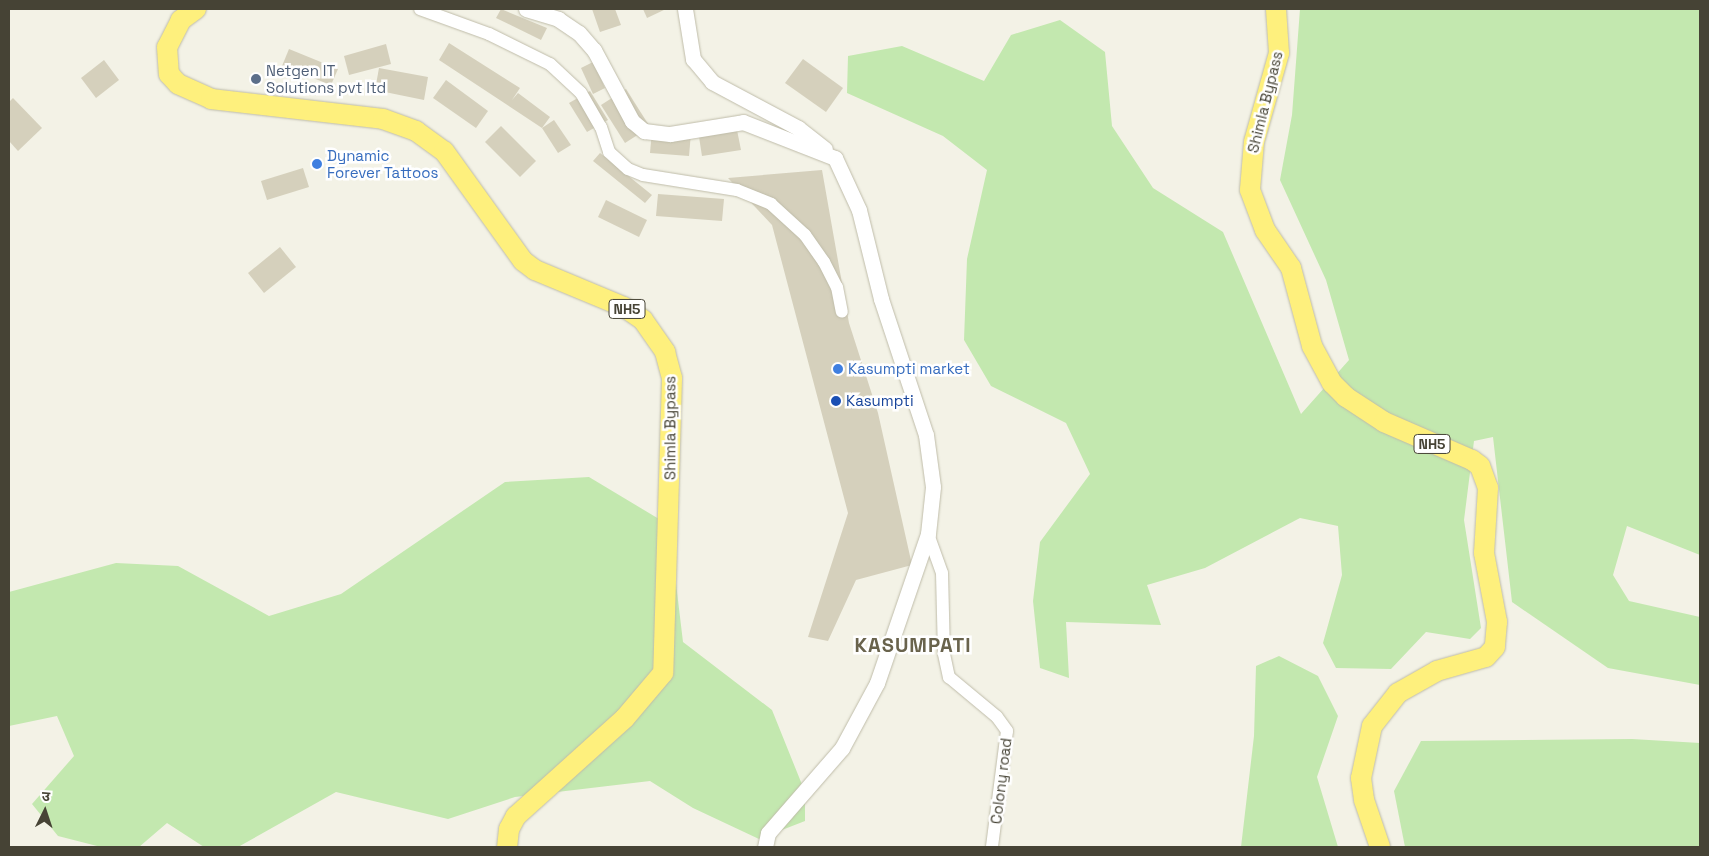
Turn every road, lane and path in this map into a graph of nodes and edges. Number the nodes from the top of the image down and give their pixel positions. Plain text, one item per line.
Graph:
1 (196, 9) edge
2 (420, 9) edge
3 (526, 9) edge
4 (685, 9) edge
5 (1276, 9) edge
6 (828, 152) junction
7 (842, 312) dead end
8 (928, 534) junction
9 (507, 847) edge
10 (764, 847) edge
11 (992, 847) edge
12 (1380, 847) edge

1 - 9 highway, Shimla Bypass / NH5
2 - 7 street
3 - 6 street
4 - 6 street
5 - 12 highway, Shimla Bypass / NH5
6 - 8 street
8 - 10 street
8 - 11 street, Colony road

